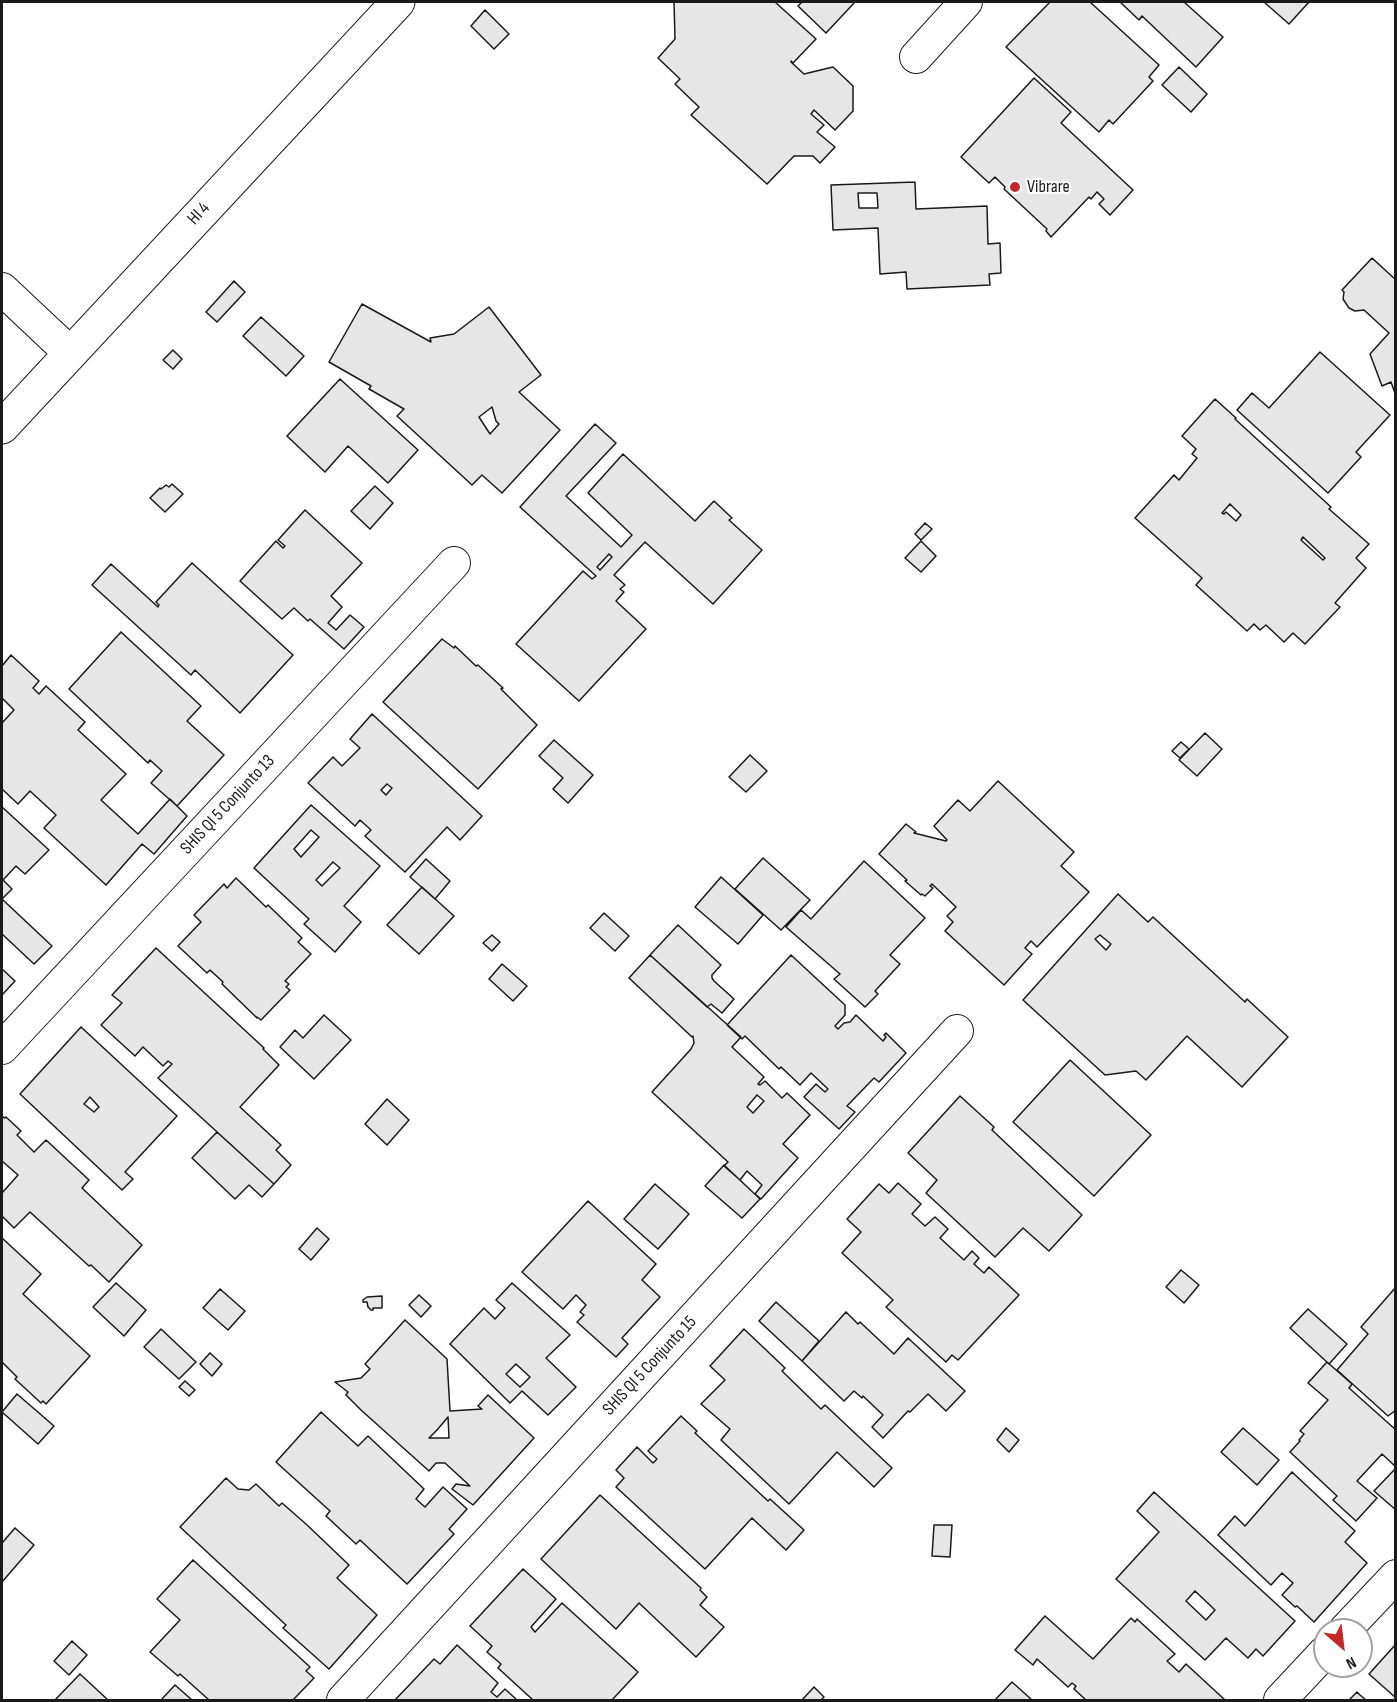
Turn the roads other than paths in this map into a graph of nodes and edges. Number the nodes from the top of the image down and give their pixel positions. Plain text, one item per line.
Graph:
1 (398, 2) edge
2 (966, 2) edge
3 (916, 57) dead end
4 (2, 289) edge
5 (69, 352) junction
6 (2, 427) edge
7 (454, 563) dead end
8 (957, 1031) dead end
9 (2, 1048) edge
10 (1395, 1576) edge
11 (1356, 1618) edge
12 (1313, 1665) edge
13 (343, 1701) edge
14 (1280, 1701) edge

1 - 5 street, HI 4
2 - 3 street
4 - 5 street
5 - 6 street, HI 4
7 - 9 street, SHIS QI 5 Conjunto 13
8 - 13 street, SHIS QI 5 Conjunto 15
10 - 11 street
12 - 14 street

